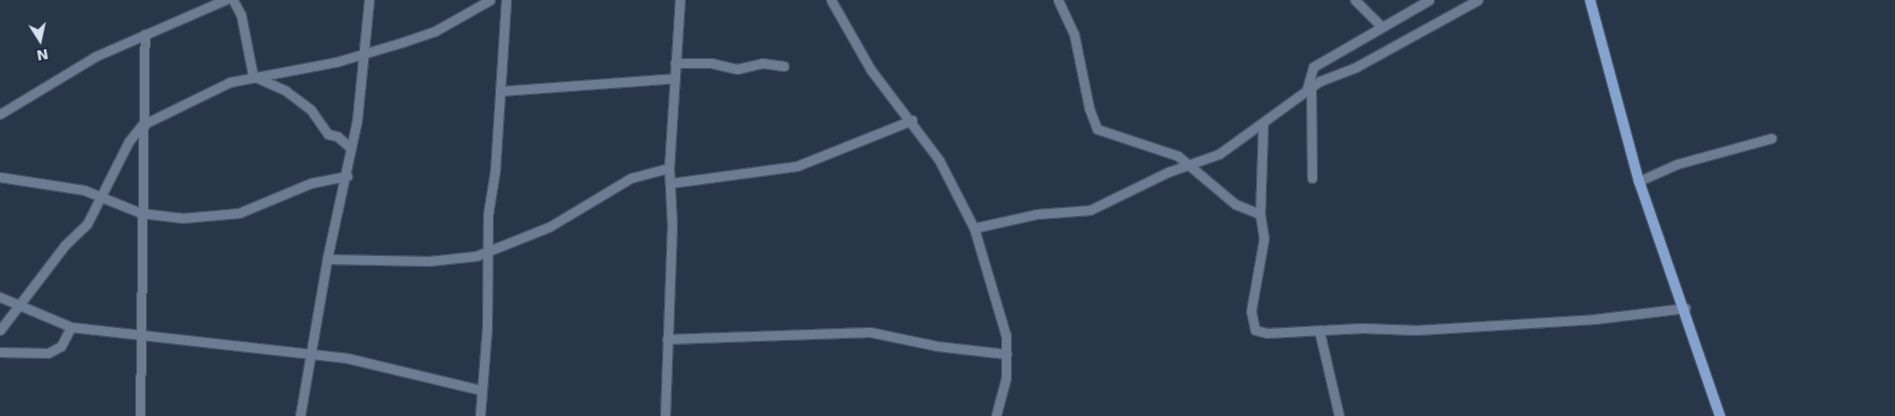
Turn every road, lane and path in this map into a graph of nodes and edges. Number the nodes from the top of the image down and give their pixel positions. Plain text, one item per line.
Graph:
1 (225, 0) edge
2 (233, 0) edge
3 (369, 0) edge
4 (490, 0) edge
5 (506, 0) edge
6 (680, 0) edge
7 (831, 0) edge
8 (1058, 0) edge
9 (1354, 0) edge
10 (1429, 0) edge
11 (1478, 0) edge
12 (1590, 0) edge
13 (1381, 26) junction
14 (145, 34) junction
15 (364, 53) junction
16 (675, 63) junction
17 (784, 66) dead end
18 (253, 76) junction
19 (676, 78) junction
20 (1308, 90) junction
21 (500, 91) junction
22 (0, 114) edge
23 (912, 120) junction
24 (142, 125) junction
25 (1263, 125) junction
26 (1772, 138) dead end
27 (351, 148) junction
28 (1190, 165) junction
29 (670, 168) junction
30 (347, 176) junction
31 (0, 177) edge
32 (1312, 178) dead end
33 (1639, 181) junction
34 (671, 183) junction
35 (102, 195) junction
36 (141, 213) junction
37 (1260, 214) junction
38 (974, 228) junction
39 (488, 252) junction
40 (327, 259) junction
41 (0, 298) edge
42 (19, 303) junction
43 (1685, 308) junction
44 (71, 327) junction
45 (0, 330) edge
46 (1318, 330) junction
47 (141, 335) junction
48 (666, 339) junction
49 (0, 352) edge
50 (310, 354) junction
51 (1007, 354) junction
52 (480, 390) junction
53 (140, 416) edge
54 (300, 416) edge
55 (480, 416) edge
56 (665, 416) edge
57 (996, 416) edge
58 (1339, 416) edge
59 (1720, 416) edge

1 - 14 street
2 - 18 street
3 - 15 street
4 - 15 street
5 - 21 street
6 - 16 street
7 - 23 street
8 - 28 street
9 - 13 street
10 - 13 street
11 - 20 street
12 - 33 main road
13 - 20 street
14 - 22 street
14 - 24 street
15 - 18 street
15 - 27 street
16 - 17 street
16 - 19 street
18 - 24 street
18 - 27 street
19 - 21 street
19 - 29 street
20 - 25 street
20 - 32 street
21 - 39 street
23 - 34 street
23 - 38 street
24 - 35 street
24 - 36 street
25 - 28 street
25 - 37 street
26 - 33 street
27 - 30 street
28 - 37 street
28 - 38 street
29 - 34 street
29 - 39 street
30 - 36 street
30 - 40 street
31 - 35 street
33 - 43 main road
34 - 48 street
35 - 36 street
35 - 42 street
36 - 47 street
37 - 46 street
38 - 51 street
39 - 40 street
39 - 52 street
40 - 50 street
41 - 42 street
42 - 44 street
42 - 45 street
43 - 46 street
43 - 59 main road
44 - 47 street
44 - 49 street
46 - 58 street
47 - 50 street
47 - 53 street
48 - 51 street
48 - 56 street
50 - 52 street
50 - 54 street
51 - 57 street
52 - 55 street

